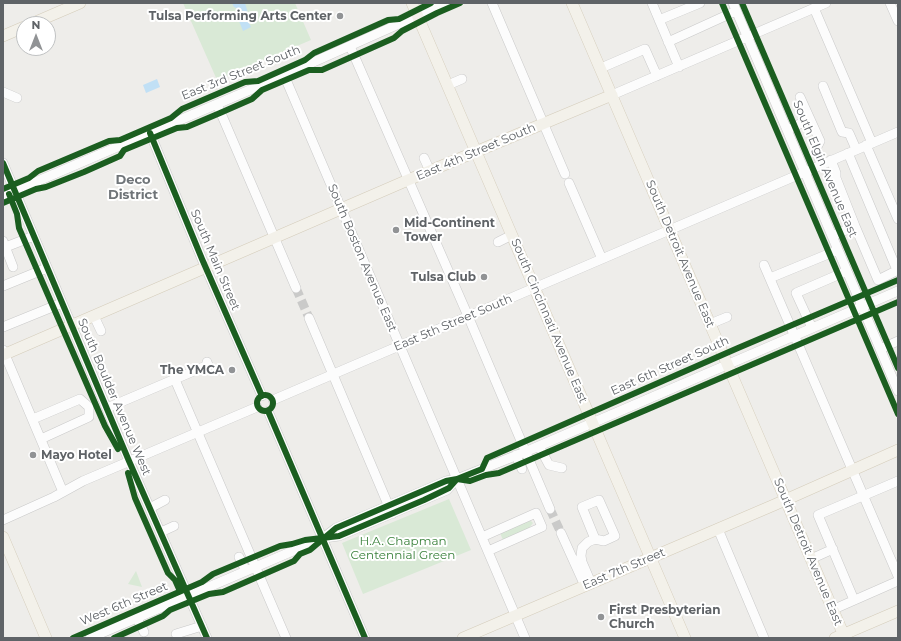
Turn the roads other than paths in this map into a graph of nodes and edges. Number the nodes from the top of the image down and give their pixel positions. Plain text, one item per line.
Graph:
1 (80, 3) edge
2 (412, 3) edge
3 (446, 3) edge
4 (492, 3) edge
5 (572, 3) edge
6 (652, 3) edge
7 (700, 3) edge
8 (890, 3) edge
9 (821, 5) edge
10 (734, 7) edge
11 (50, 16) edge
12 (418, 16) junction
13 (659, 20) junction
14 (898, 21) edge
15 (16, 30) edge
16 (3, 36) edge
17 (747, 37) junction
18 (668, 42) junction
19 (350, 46) junction
20 (679, 67) junction
21 (601, 68) junction
22 (284, 75) junction
23 (657, 76) junction
24 (462, 79) dead end
25 (448, 85) junction
26 (823, 86) dead end
27 (3, 92) edge
28 (612, 95) junction
29 (800, 97) dead end
30 (17, 98) dead end
31 (217, 104) junction
32 (810, 120) junction
33 (543, 124) junction
34 (787, 130) junction
35 (898, 132) edge
36 (150, 133) junction
37 (869, 144) junction
38 (852, 151) junction
39 (477, 152) junction
40 (424, 158) dead end
41 (831, 160) junction
42 (3, 163) edge
43 (822, 164) junction
44 (430, 171) junction
45 (805, 171) junction
46 (565, 174) dead end
47 (408, 180) junction
48 (569, 183) dead end
49 (15, 191) junction
50 (3, 196) edge
51 (341, 209) junction
52 (898, 218) edge
53 (856, 226) junction
54 (669, 230) junction
55 (512, 235) junction
56 (34, 236) junction
57 (832, 236) junction
58 (275, 238) junction
59 (498, 242) dead end
60 (4, 246) edge
61 (838, 250) junction
62 (602, 259) junction
63 (764, 265) dead end
64 (13, 267) dead end
65 (206, 267) junction
66 (47, 268) junction
67 (898, 270) edge
68 (847, 271) junction
69 (770, 278) junction
70 (3, 286) edge
71 (296, 288) tunnel mouth
72 (535, 288) junction
73 (898, 291) edge
74 (780, 300) junction
75 (62, 303) junction
76 (771, 305) dead end
77 (862, 307) junction
78 (94, 316) junction
79 (468, 316) junction
80 (727, 316) dead end
81 (309, 318) tunnel mouth
82 (710, 324) junction
83 (71, 325) junction
84 (3, 327) edge
85 (812, 328) junction
86 (101, 331) dead end
87 (795, 335) junction
88 (898, 341) edge
89 (399, 346) junction
90 (880, 349) junction
91 (3, 353) edge
92 (207, 362) dead end
93 (727, 364) junction
94 (333, 374) junction
95 (895, 378) edge
96 (176, 382) dead end
97 (898, 391) edge
98 (262, 396) junction
99 (273, 400) junction
100 (106, 404) junction
101 (89, 407) junction
102 (257, 407) junction
103 (268, 411) junction
104 (32, 419) junction
105 (592, 422) junction
106 (198, 432) junction
107 (41, 439) junction
108 (539, 446) junction
109 (898, 450) edge
110 (525, 452) junction
111 (516, 455) junction
112 (129, 462) junction
113 (562, 468) dead end
114 (522, 469) dead end
115 (853, 470) junction
116 (458, 480) junction
117 (898, 482) edge
118 (63, 492) junction
119 (864, 496) junction
120 (165, 500) dead end
121 (785, 500) junction
122 (150, 508) junction
123 (550, 509) tunnel mouth
124 (390, 510) junction
125 (3, 520) edge
126 (174, 526) dead end
127 (718, 529) junction
128 (161, 532) junction
129 (561, 534) tunnel mouth
130 (3, 537) edge
131 (482, 537) junction
132 (323, 538) junction
133 (594, 539) junction
134 (833, 549) junction
135 (488, 551) junction
136 (239, 557) dead end
137 (651, 557) junction
138 (811, 560) junction
139 (256, 567) junction
140 (246, 571) junction
141 (898, 576) edge
142 (898, 581) edge
143 (588, 584) junction
144 (189, 596) junction
145 (854, 600) junction
146 (832, 610) junction
147 (898, 611) edge
148 (516, 616) junction
149 (136, 618) junction
150 (202, 626) junction
151 (144, 632) dead end
152 (176, 634) dead end
153 (106, 635) edge
154 (841, 637) edge
155 (46, 638) edge
156 (90, 638) edge
157 (207, 638) edge
158 (286, 638) edge
159 (365, 638) edge
160 (463, 638) edge
161 (525, 638) edge
162 (685, 638) edge
163 (764, 638) edge

1 - 11 main road
2 - 12 main road, South Cincinnati Avenue East
3 - 12 street, East 3rd Street South
4 - 33 street
5 - 21 main road, South Detroit Avenue East
6 - 13 street
7 - 13 street
8 - 14 street
9 - 17 street, East 4th Street South
9 - 37 street
10 - 17 street, South Elgin Avenue East
10 - 18 street
12 - 19 street, East 3rd Street South
12 - 25 main road, South Cincinnati Avenue East
13 - 18 street
15 - 16 main road
17 - 20 street, East 4th Street South
17 - 34 street, South Elgin Avenue East
18 - 20 street
19 - 22 street, East 3rd Street South
19 - 47 street
20 - 23 street, East 4th Street South
21 - 23 street
21 - 28 main road, South Detroit Avenue East
22 - 31 street, East 3rd Street South
22 - 51 street, South Boston Avenue East
23 - 28 street, East 4th Street South
24 - 25 street
25 - 39 main road, South Cincinnati Avenue East
26 - 38 street
27 - 30 street
28 - 33 main road, East 4th Street South
28 - 54 main road, South Detroit Avenue East
29 - 32 street
31 - 36 street, East 3rd Street South
31 - 58 street
32 - 34 street
32 - 43 street
33 - 39 main road, East 4th Street South
33 - 46 street
34 - 45 street, South Elgin Avenue East
35 - 37 street, East 5th Street South
36 - 49 street, East 3rd Street South
36 - 65 street, South Main Street
37 - 38 street, East 5th Street South
37 - 52 street
38 - 41 street, East 5th Street South
38 - 67 street
39 - 44 main road, East 4th Street South
39 - 55 main road, South Cincinnati Avenue East
40 - 44 street
41 - 43 street, East 5th Street South
41 - 53 street
42 - 49 street, South Boulder Avenue West
43 - 45 street, East 5th Street South
44 - 47 main road, East 4th Street South
45 - 54 street, East 5th Street South
45 - 57 street, South Elgin Avenue East
47 - 51 main road, East 4th Street South
47 - 79 street
48 - 62 street
49 - 50 street, East 3rd Street South
49 - 56 street, South Boulder Avenue West
51 - 58 main road, East 4th Street South
51 - 89 street, South Boston Avenue East
53 - 57 street
53 - 67 street
54 - 62 street, East 5th Street South
54 - 82 main road, South Detroit Avenue East
55 - 59 street
55 - 72 main road, South Cincinnati Avenue East
56 - 60 street
56 - 66 street, South Boulder Avenue West
57 - 61 street, South Elgin Avenue East
58 - 65 main road, East 4th Street South
58 - 71 street
60 - 64 street
61 - 68 street, South Elgin Avenue East
61 - 69 street
62 - 72 street, East 5th Street South
63 - 69 street
65 - 78 main road, East 4th Street South
65 - 98 street, South Main Street
66 - 70 street
66 - 75 street, South Boulder Avenue West
68 - 77 street, South Elgin Avenue East
68 - 85 street
69 - 74 street
72 - 79 street, East 5th Street South
72 - 105 main road, South Cincinnati Avenue East
73 - 77 street, East 6th Street South
74 - 76 street
74 - 87 street
75 - 83 street, South Boulder Avenue West
75 - 84 street
77 - 85 street, East 6th Street South
77 - 90 street, South Elgin Avenue East
78 - 83 main road, East 4th Street South
78 - 86 street
79 - 89 street, East 5th Street South
79 - 110 street
80 - 82 street
81 - 94 street
82 - 93 main road, South Detroit Avenue East
83 - 91 main road, East 4th Street South
83 - 100 street, South Boulder Avenue West
85 - 87 street, East 6th Street South
87 - 93 street, East 6th Street South
87 - 115 street
88 - 90 street
89 - 94 street, East 5th Street South
89 - 116 street, South Boston Avenue East
90 - 95 street, South Elgin Avenue East
91 - 104 street
92 - 100 street
93 - 105 street, East 6th Street South
93 - 121 main road, South Detroit Avenue East
94 - 99 street, East 5th Street South
94 - 124 street
95 - 97 street, South Elgin Avenue East
96 - 106 street
98 - 99 street
98 - 102 street
99 - 103 street
100 - 101 street
100 - 112 street, South Boulder Avenue West
101 - 104 street
101 - 107 street
102 - 103 street
102 - 106 street
103 - 132 street
104 - 107 street
105 - 108 street, East 6th Street South
105 - 137 main road, South Cincinnati Avenue East
106 - 112 street
106 - 139 street
107 - 118 street
108 - 110 street, East 6th Street South
108 - 113 street
109 - 115 main road, East 7th Street
110 - 111 street, East 6th Street South
110 - 123 street
111 - 114 street
111 - 116 street, East 6th Street South
112 - 118 street
112 - 122 street, South Boulder Avenue West
115 - 119 street
115 - 121 main road, East 7th Street
116 - 124 street, East 6th Street South
116 - 131 street, South Boston Avenue East
117 - 119 street
118 - 125 street
119 - 134 street
119 - 141 street
120 - 122 street
121 - 127 main road, East 7th Street
121 - 138 main road, South Detroit Avenue East
122 - 128 street, South Boulder Avenue West
124 - 132 street, East 6th Street South
126 - 128 street
127 - 137 main road, East 7th Street
127 - 163 street
128 - 144 street, South Boulder Avenue West
129 - 143 street
130 - 155 main road
131 - 135 street, South Boston Avenue East
131 - 135 street
132 - 139 street, West 6th Street
132 - 159 street
133 - 133 street
133 - 143 street
134 - 138 street
134 - 145 street
135 - 148 street, South Boston Avenue East
136 - 140 street
137 - 143 main road, East 7th Street
137 - 162 main road, South Cincinnati Avenue East
138 - 146 main road, South Detroit Avenue East
139 - 140 street, West 6th Street
139 - 158 street
140 - 144 street, West 6th Street
142 - 145 street
143 - 148 main road, East 7th Street
144 - 149 street, West 6th Street
144 - 150 street, South Boulder Avenue West
145 - 146 street
146 - 154 main road, South Detroit Avenue East
147 - 154 main road
148 - 160 main road, East 7th Street
148 - 161 street, South Boston Avenue East
149 - 151 street
149 - 153 street, West 6th Street
150 - 152 street
150 - 157 street, South Boulder Avenue West
153 - 156 street, West 6th Street

